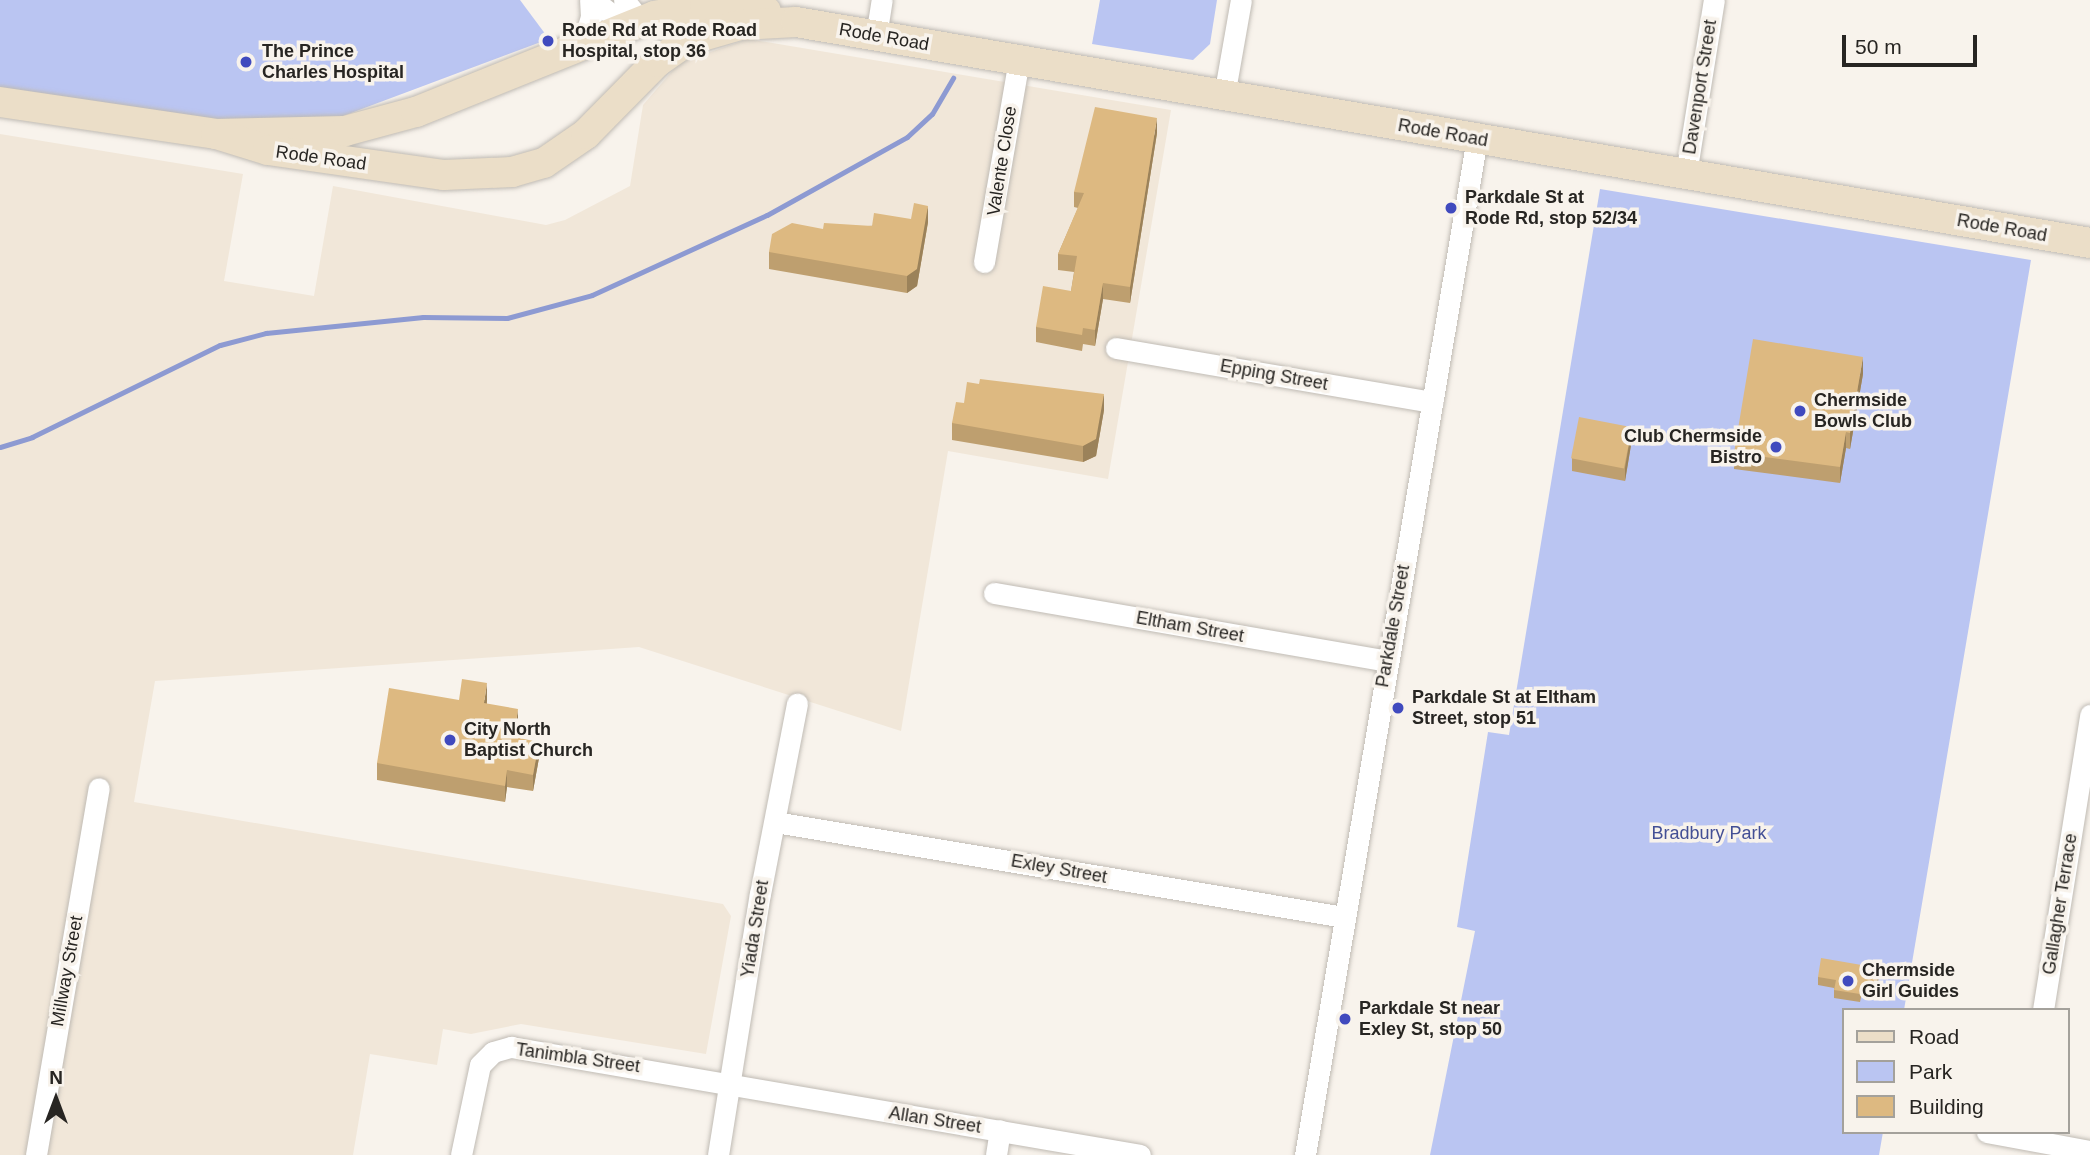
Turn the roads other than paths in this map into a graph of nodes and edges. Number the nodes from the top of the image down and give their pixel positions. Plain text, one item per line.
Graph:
1 (592, 0) edge
2 (882, 0) edge
3 (1241, 0) edge
4 (1714, 0) edge
5 (634, 20) edge
6 (796, 22) junction
7 (740, 25) junction
8 (876, 36) junction
9 (583, 43) junction
10 (1018, 60) junction
11 (1224, 96) junction
12 (622, 98) junction
13 (0, 102) edge
14 (216, 134) junction
15 (1477, 138) junction
16 (1686, 174) junction
17 (2090, 243) edge
18 (984, 262) dead end
19 (1116, 348) dead end
20 (1432, 402) junction
21 (994, 593) dead end
22 (1387, 661) junction
23 (797, 704) dead end
24 (2090, 715) edge
25 (2087, 755) edge
26 (99, 788) dead end
27 (775, 821) junction
28 (1344, 917) junction
29 (2043, 1008) edge
30 (730, 1084) junction
31 (1000, 1130) junction
32 (1994, 1134) edge
33 (2022, 1142) edge
34 (2090, 1151) edge
35 (36, 1155) edge
36 (461, 1155) edge
37 (718, 1155) edge
38 (996, 1155) edge
39 (1140, 1155) edge
40 (1305, 1155) edge

1 - 5 street
1 - 9 street
2 - 8 street
3 - 11 street
4 - 16 street, Davenport Street
5 - 6 main road, Rode Road
5 - 7 main road
5 - 9 main road, Rode Road
5 - 12 main road
6 - 7 main road, Rode Road
6 - 8 main road, Rode Road
7 - 12 main road, Rode Road
8 - 10 main road, Rode Road
9 - 14 main road, Rode Road
10 - 11 main road, Rode Road
10 - 18 street, Valente Close
11 - 15 main road, Rode Road
12 - 14 main road, Rode Road
13 - 14 main road, Rode Road
15 - 16 main road, Rode Road
15 - 20 street, Parkdale Street
16 - 17 main road, Rode Road
19 - 20 street, Epping Street
20 - 22 street, Parkdale Street
21 - 22 street, Eltham Street
22 - 28 street, Parkdale Street
23 - 27 street, Yiada Street
24 - 25 street, Gallagher Terrace
25 - 29 street, Gallagher Terrace
26 - 35 street, Millway Street
27 - 28 street, Exley Street
27 - 30 street, Yiada Street
28 - 40 street, Parkdale Street
30 - 31 street, Allan Street
30 - 36 street, Tanimbla Street
30 - 37 street, Yiada Street
31 - 38 street
31 - 39 street, Allan Street
32 - 33 street
33 - 34 street

